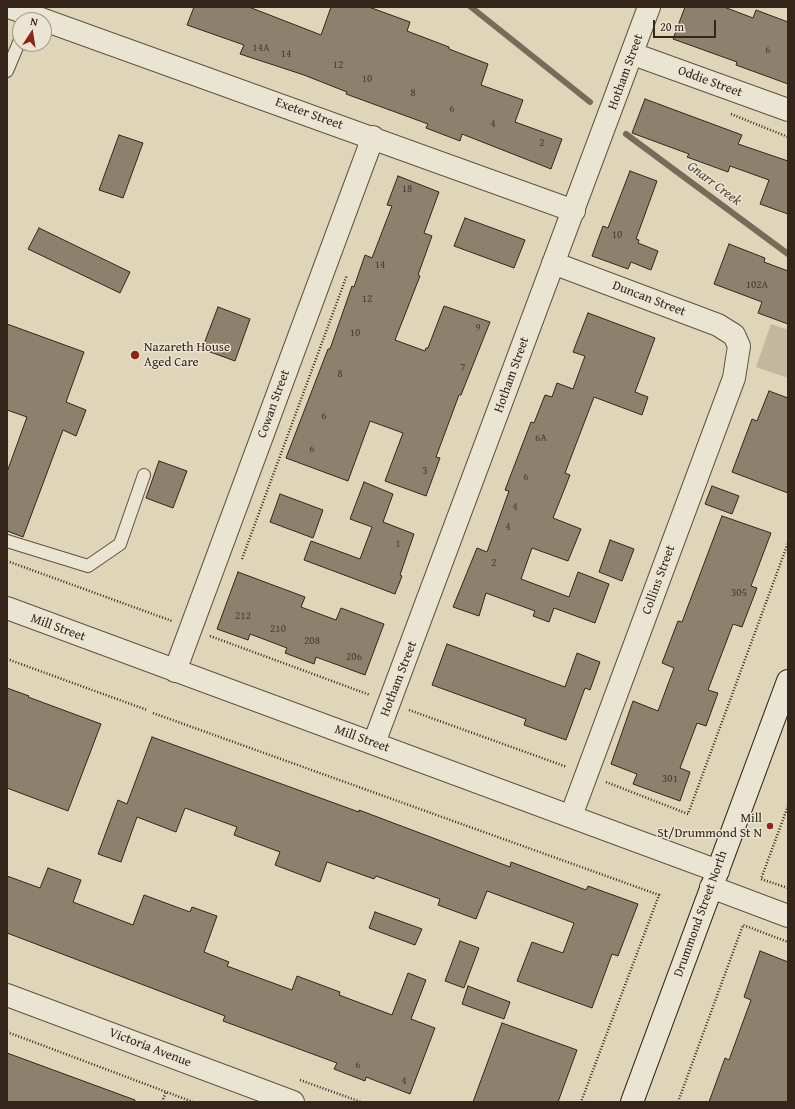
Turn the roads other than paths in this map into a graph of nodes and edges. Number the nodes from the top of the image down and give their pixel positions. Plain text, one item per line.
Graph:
1 (9, 7) edge
2 (649, 7) edge
3 (21, 12) edge
4 (52, 24) edge
5 (15, 52) edge
6 (633, 54) junction
7 (7, 71) edge
8 (788, 110) edge
9 (373, 137) junction
10 (574, 211) junction
11 (553, 263) junction
12 (738, 343) joint
13 (144, 475) dead end
14 (7, 541) edge
15 (7, 608) edge
16 (175, 671) junction
17 (788, 681) edge
18 (374, 743) junction
19 (570, 816) junction
20 (714, 879) junction
21 (788, 916) edge
22 (7, 995) edge
23 (293, 1102) edge
24 (632, 1102) edge

1 - 3 street, Exeter Street
2 - 6 street, Hotham Street
4 - 9 street, Exeter Street
5 - 7 lane
6 - 8 street, Oddie Street
6 - 10 street, Hotham Street
9 - 10 street, Exeter Street
9 - 16 street, Cowan Street
10 - 11 street, Hotham Street
11 - 12 street, Duncan Street
11 - 18 street, Hotham Street
12 - 19 street, Collins Street
13 - 14 lane
15 - 16 street, Mill Street
16 - 18 street, Mill Street
17 - 20 street, Drummond Street North
18 - 19 street, Mill Street
19 - 20 street, Mill Street
20 - 21 street, Mill Street
20 - 24 street, Drummond Street North
22 - 23 street, Victoria Avenue

